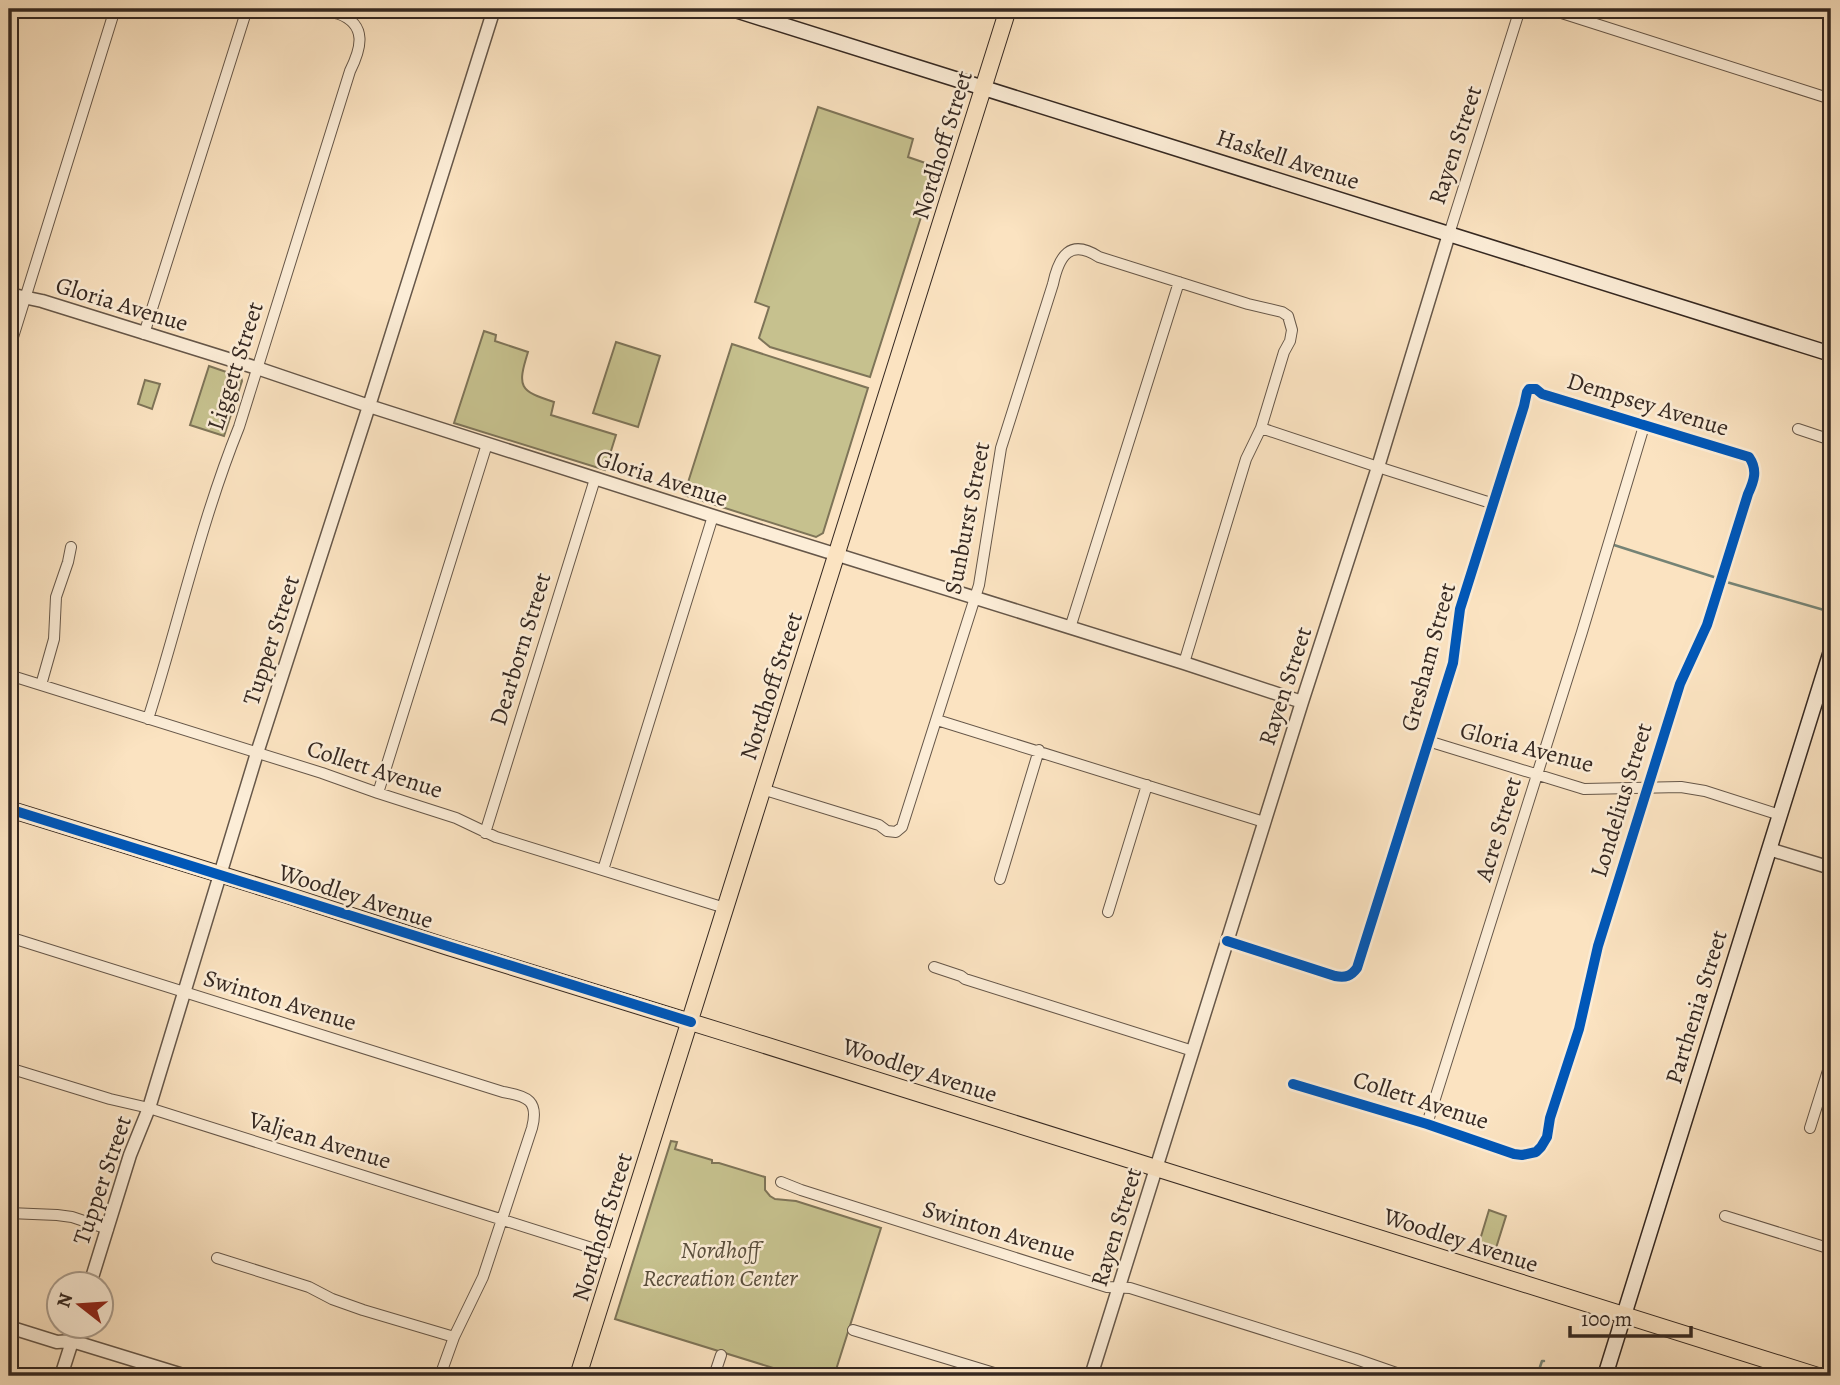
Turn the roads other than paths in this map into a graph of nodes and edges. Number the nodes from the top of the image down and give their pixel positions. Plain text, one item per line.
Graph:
1 (115, 9) edge
2 (247, 9) edge
3 (316, 9) edge
4 (494, 9) edge
5 (732, 9) edge
6 (1008, 9) edge
7 (1520, 9) edge
8 (1549, 9) edge
9 (983, 88) junction
10 (1831, 99) edge
11 (1449, 234) junction
12 (1179, 282) junction
13 (9, 294) edge
14 (25, 298) junction
15 (144, 334) junction
16 (9, 350) edge
17 (1831, 354) edge
18 (257, 368) junction
19 (1530, 389) joint
20 (369, 406) junction
21 (1644, 426) junction
22 (1261, 428) junction
23 (1798, 429) dead end
24 (1831, 440) edge
25 (487, 444) junction
26 (1753, 463) joint
27 (1378, 467) junction
28 (595, 479) junction
29 (1494, 504) junction
30 (713, 516) junction
31 (72, 547) dead end
32 (837, 555) junction
33 (974, 598) junction
34 (1070, 628) junction
35 (1831, 651) edge
36 (1184, 663) junction
37 (9, 675) edge
38 (41, 685) junction
39 (1302, 702) junction
40 (148, 719) junction
41 (937, 719) junction
42 (1428, 741) junction
43 (1039, 750) junction
44 (257, 753) junction
45 (1537, 775) junction
46 (1147, 785) junction
47 (762, 789) junction
48 (1647, 789) junction
49 (378, 793) junction
50 (9, 809) edge
51 (1780, 815) junction
52 (1264, 822) junction
53 (485, 833) junction
54 (1769, 849) junction
55 (1831, 868) edge
56 (603, 870) junction
57 (220, 874) junction
58 (1000, 879) dead end
59 (725, 908) junction
60 (1108, 912) dead end
61 (9, 937) edge
62 (1227, 942) junction
63 (934, 967) dead end
64 (185, 992) junction
65 (691, 1022) junction
66 (1193, 1051) junction
67 (1831, 1061) edge
68 (9, 1068) edge
69 (1293, 1084) dead end
70 (149, 1108) junction
71 (1427, 1124) junction
72 (1810, 1128) dead end
73 (1536, 1152) joint
74 (1156, 1169) junction
75 (782, 1182) dead end
76 (9, 1213) edge
77 (1725, 1216) dead end
78 (501, 1219) junction
79 (108, 1229) junction
80 (1831, 1249) edge
81 (617, 1256) junction
82 (217, 1258) dead end
83 (94, 1270) edge
84 (1120, 1287) junction
85 (1623, 1316) junction
86 (9, 1327) edge
87 (853, 1330) dead end
88 (454, 1337) junction
89 (72, 1341) junction
90 (721, 1355) dead end
91 (61, 1376) edge
92 (186, 1376) edge
93 (440, 1376) edge
94 (578, 1376) edge
95 (714, 1376) edge
96 (1004, 1376) edge
97 (1091, 1376) edge
98 (1405, 1376) edge
99 (1605, 1376) edge
100 (1818, 1376) edge

1 - 14 street
2 - 15 street
3 - 18 street, Liggett Street
4 - 20 street, Tupper Street
5 - 9 main road, Haskell Avenue
6 - 9 main road, Nordhoff Street
7 - 11 street, Rayen Street
8 - 10 street
9 - 11 main road, Haskell Avenue
9 - 32 main road, Nordhoff Street
11 - 17 main road, Haskell Avenue
11 - 27 street, Rayen Street
12 - 22 street
12 - 33 street, Sunburst Street
12 - 34 street
13 - 14 street, Gloria Avenue
14 - 15 street, Gloria Avenue
14 - 16 street
15 - 18 street, Gloria Avenue
18 - 20 street, Gloria Avenue
18 - 40 street, Liggett Street
19 - 21 street, Dempsey Avenue
19 - 29 street, Gresham Street
20 - 25 street, Gloria Avenue
20 - 44 street, Tupper Street
21 - 26 street, Dempsey Avenue
21 - 45 street, Acre Street
22 - 27 street
22 - 36 street
23 - 24 street
25 - 28 street, Gloria Avenue
25 - 49 street
26 - 48 street, Londelius Street
27 - 29 street
27 - 39 street, Rayen Street
28 - 30 street, Gloria Avenue
28 - 53 street, Dearborn Street
29 - 42 street, Gresham Street
30 - 32 street, Gloria Avenue
30 - 56 street
31 - 38 street
32 - 33 street, Gloria Avenue
32 - 47 main road, Nordhoff Street
33 - 34 street, Gloria Avenue
33 - 41 street, Sunburst Street
34 - 36 street, Gloria Avenue
35 - 51 main road, Parthenia Street
36 - 39 street, Gloria Avenue
37 - 38 street, Collett Avenue
38 - 40 street, Collett Avenue
39 - 52 street, Rayen Street
40 - 44 street, Collett Avenue
41 - 43 street
41 - 47 street, Sunburst Street
42 - 45 street, Gloria Avenue
42 - 62 street, Gresham Street
43 - 46 street
43 - 58 street
44 - 49 street, Collett Avenue
44 - 57 street, Tupper Street
45 - 48 street, Gloria Avenue
45 - 71 street, Acre Street
46 - 52 street
46 - 60 street
47 - 59 main road, Nordhoff Street
48 - 51 street, Gloria Avenue
48 - 73 street, Londelius Street
49 - 53 street, Collett Avenue
50 - 57 main road, Woodley Avenue
51 - 54 main road, Parthenia Street
52 - 62 street, Rayen Street
53 - 56 street, Collett Avenue
54 - 55 street
54 - 85 main road, Parthenia Street
56 - 59 street, Collett Avenue
57 - 64 street, Tupper Street
57 - 65 main road, Woodley Avenue
59 - 65 main road, Nordhoff Street
61 - 64 street, Swinton Avenue
62 - 66 street, Rayen Street
63 - 66 street
64 - 70 street, Tupper Street
64 - 78 street, Swinton Avenue
65 - 74 main road, Woodley Avenue
65 - 81 main road, Nordhoff Street
66 - 74 street, Rayen Street
67 - 72 street
68 - 70 street, Valjean Avenue
69 - 71 street, Collett Avenue
70 - 78 street, Valjean Avenue
70 - 79 street, Tupper Street
71 - 73 street, Collett Avenue
74 - 84 street, Rayen Street
74 - 85 main road, Woodley Avenue
75 - 84 street, Swinton Avenue
76 - 79 street
77 - 80 street
78 - 81 street, Valjean Avenue
78 - 88 street
79 - 83 street, Tupper Street
81 - 94 main road, Nordhoff Street
82 - 88 street
84 - 97 street, Rayen Street
84 - 98 street, Swinton Avenue
85 - 99 main road, Parthenia Street
85 - 100 main road, Woodley Avenue
86 - 89 street
87 - 96 street
88 - 93 street
89 - 91 street
89 - 92 street
90 - 95 street

